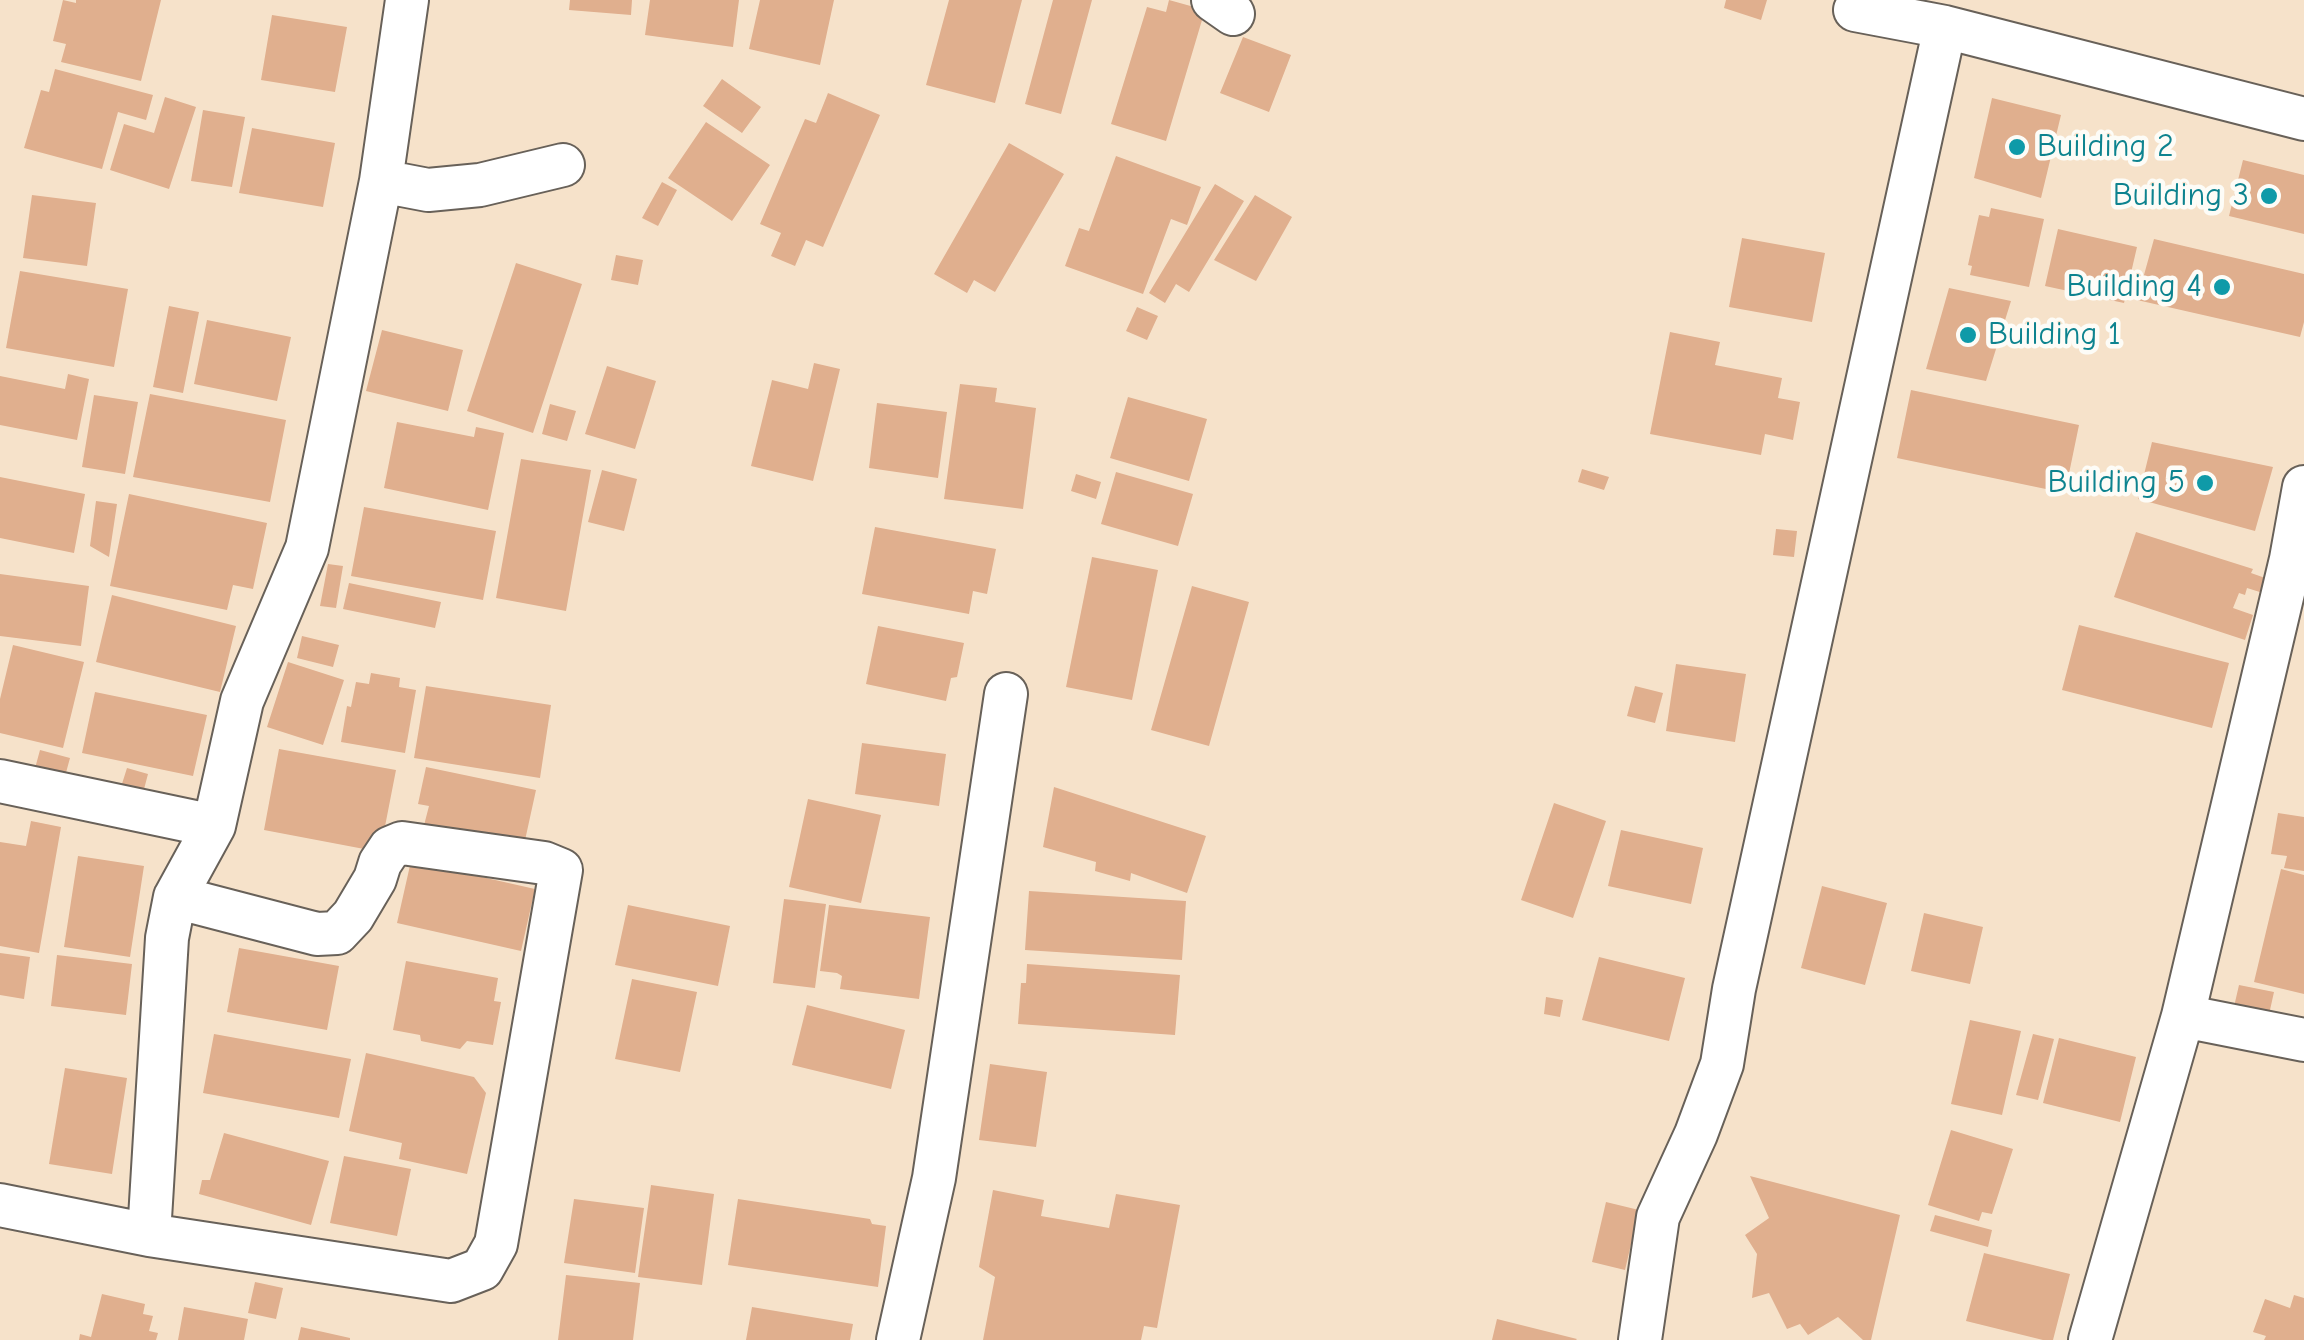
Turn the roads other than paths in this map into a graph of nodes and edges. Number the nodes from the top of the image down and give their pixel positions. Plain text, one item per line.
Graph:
1 (407, 0) edge
2 (1855, 10) dead end
3 (1945, 28) junction
4 (2304, 119) edge
5 (563, 165) dead end
6 (380, 181) junction
7 (2304, 487) edge
8 (2298, 561) edge
9 (1006, 694) dead end
10 (0, 781) edge
11 (214, 826) junction
12 (175, 897) junction
13 (2184, 1016) junction
14 (2304, 1040) edge
15 (0, 1205) edge
16 (149, 1235) junction
17 (898, 1340) edge
18 (1640, 1340) edge
19 (2090, 1340) edge

1 - 6 street
2 - 3 street
3 - 4 street
3 - 18 street
5 - 6 street
6 - 11 street
7 - 8 street
8 - 13 street
9 - 17 street
10 - 11 street
11 - 12 street
12 - 16 street
12 - 16 street
13 - 14 street
13 - 19 street
15 - 16 street

